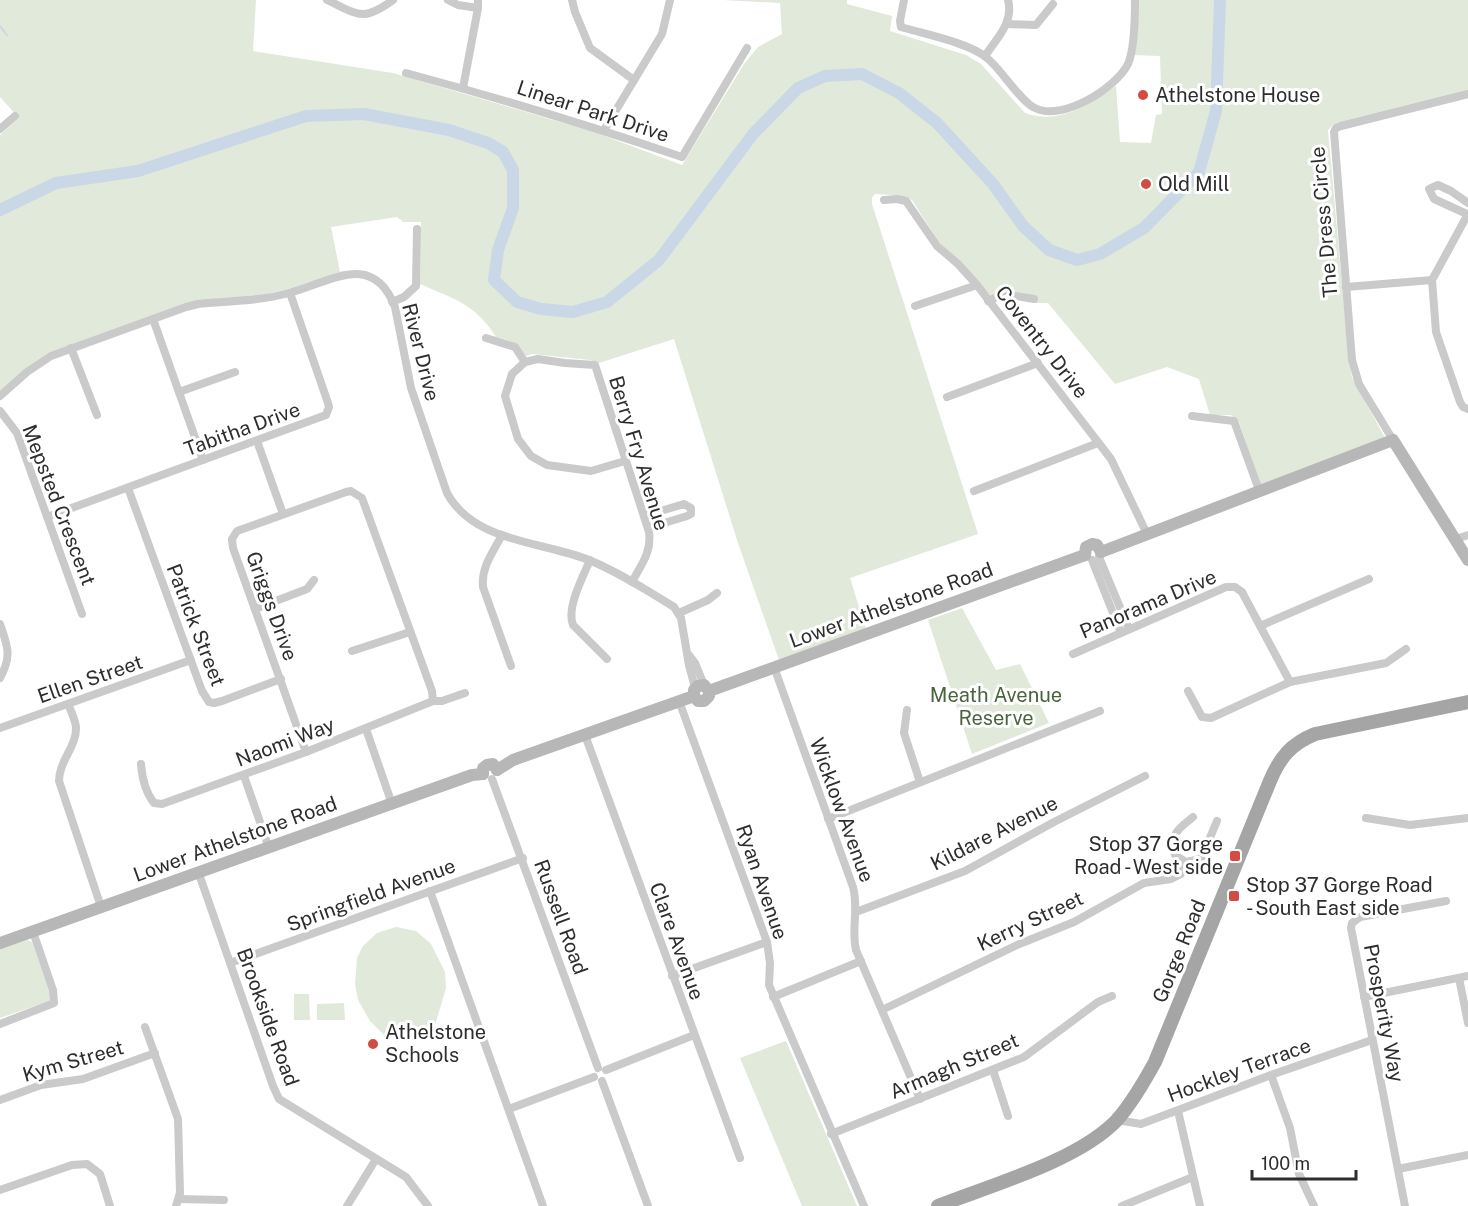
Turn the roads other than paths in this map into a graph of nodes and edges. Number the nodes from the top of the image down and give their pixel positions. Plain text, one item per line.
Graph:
1 (327, 0) edge
2 (393, 0) edge
3 (448, 0) edge
4 (572, 0) edge
5 (670, 0) edge
6 (904, 0) edge
7 (1008, 0) edge
8 (1135, 0) edge
9 (478, 4) edge
10 (1053, 4) dead end
11 (1007, 24) junction
12 (747, 48) dead end
13 (985, 56) junction
14 (406, 72) dead end
15 (634, 80) junction
16 (464, 88) junction
17 (1468, 94) edge
18 (15, 116) dead end
19 (0, 129) edge
20 (604, 130) junction
21 (884, 200) dead end
22 (1468, 203) edge
23 (1468, 214) edge
24 (417, 229) dead end
25 (1432, 280) junction
26 (977, 285) junction
27 (1346, 287) junction
28 (290, 293) junction
29 (1034, 299) dead end
30 (988, 301) junction
31 (392, 302) junction
32 (915, 306) dead end
33 (153, 319) junction
34 (486, 338) dead end
35 (71, 348) junction
36 (525, 362) junction
37 (1038, 363) junction
38 (235, 372) dead end
39 (179, 392) junction
40 (0, 396) edge
41 (947, 397) dead end
42 (1468, 409) edge
43 (0, 411) edge
44 (97, 416) dead end
45 (1192, 416) dead end
46 (1393, 440) junction
47 (256, 441) junction
48 (1098, 442) junction
49 (203, 460) junction
50 (625, 461) junction
51 (128, 488) junction
52 (1259, 490) junction
53 (974, 491) dead end
54 (283, 514) junction
55 (644, 516) junction
56 (47, 517) junction
57 (648, 528) junction
58 (1147, 534) junction
59 (502, 535) junction
60 (1462, 537) edge
61 (1094, 556) junction
62 (590, 560) junction
63 (1468, 560) edge
64 (1369, 579) dead end
65 (314, 580) dead end
66 (632, 582) junction
67 (717, 593) dead end
68 (255, 609) junction
69 (679, 613) junction
70 (82, 614) dead end
71 (0, 624) edge
72 (1260, 626) junction
73 (1125, 631) junction
74 (410, 632) junction
75 (1406, 649) dead end
76 (352, 651) dead end
77 (1073, 654) dead end
78 (607, 659) dead end
79 (191, 660) junction
80 (511, 666) dead end
81 (774, 668) junction
82 (0, 678) edge
83 (281, 679) junction
84 (1290, 682) junction
85 (701, 690) junction
86 (1188, 691) dead end
87 (465, 693) dead end
88 (433, 701) junction
89 (679, 701) junction
90 (1468, 702) edge
91 (68, 704) junction
92 (907, 710) dead end
93 (1100, 711) dead end
94 (0, 728) edge
95 (366, 729) junction
96 (585, 735) junction
97 (306, 752) junction
98 (141, 764) dead end
99 (491, 774) junction
100 (244, 776) junction
101 (1145, 776) dead end
102 (920, 782) junction
103 (392, 804) junction
104 (1193, 817) dead end
105 (1366, 818) dead end
106 (1468, 818) edge
107 (828, 819) junction
108 (1217, 821) dead end
109 (269, 848) junction
110 (523, 858) junction
111 (1186, 862) junction
112 (199, 874) junction
113 (430, 891) junction
114 (1446, 901) dead end
115 (101, 907) junction
116 (856, 912) junction
117 (33, 932) junction
118 (767, 942) junction
119 (0, 943) edge
120 (861, 961) junction
121 (230, 963) junction
122 (672, 976) junction
123 (1464, 977) edge
124 (1112, 996) dead end
125 (773, 997) junction
126 (1364, 997) junction
127 (882, 1010) junction
128 (1468, 1023) edge
129 (0, 1024) edge
130 (145, 1027) dead end
131 (694, 1035) junction
132 (1372, 1040) junction
133 (154, 1053) junction
134 (602, 1069) junction
135 (993, 1070) junction
136 (1271, 1075) junction
137 (598, 1079) junction
138 (920, 1099) junction
139 (0, 1100) edge
140 (509, 1109) junction
141 (1178, 1111) junction
142 (1008, 1116) dead end
143 (1117, 1120) junction
144 (831, 1134) junction
145 (1468, 1155) edge
146 (740, 1158) dead end
147 (376, 1159) junction
148 (1398, 1169) junction
149 (1193, 1177) junction
150 (0, 1190) edge
151 (224, 1200) dead end
152 (177, 1202) edge
153 (110, 1206) edge
154 (347, 1206) edge
155 (428, 1206) edge
156 (543, 1206) edge
157 (648, 1206) edge
158 (864, 1206) edge
159 (938, 1206) edge
160 (1122, 1206) edge
161 (1200, 1206) edge
162 (1314, 1206) edge
163 (1406, 1206) edge

1 - 2 street
3 - 9 street
4 - 15 street
5 - 15 street
6 - 13 street
7 - 11 street
8 - 13 street
9 - 16 street
10 - 11 street
11 - 13 street
12 - 20 street, Linear Park Drive
14 - 16 street, Linear Park Drive
15 - 20 street
16 - 20 street, Linear Park Drive
17 - 27 street, The Dress Circle
18 - 19 street
21 - 26 street, Coventry Drive
22 - 23 street
23 - 25 street
24 - 31 street
25 - 27 street
25 - 42 street
26 - 30 street, Coventry Drive
26 - 32 street
27 - 46 street, The Dress Circle
28 - 31 street, River Drive
28 - 33 street, River Drive
28 - 47 street, Tabitha Drive
29 - 30 street
30 - 37 street, Coventry Drive
31 - 59 street, River Drive
33 - 35 street, River Drive
33 - 39 street
34 - 36 street
35 - 40 street, River Drive
35 - 44 street
36 - 50 street, Berry Fry Avenue
36 - 50 street
37 - 41 street
37 - 48 street, Coventry Drive
38 - 39 street
39 - 49 street
43 - 56 street, Mepsted Crescent
45 - 52 street
46 - 52 street, Lower Athelstone Road
46 - 60 street
47 - 49 street, Tabitha Drive
47 - 54 street
48 - 53 street
48 - 58 street, Coventry Drive
49 - 51 street, Tabitha Drive
50 - 55 street, Berry Fry Avenue
51 - 56 street, Tabitha Drive
51 - 79 street, Patrick Street
52 - 58 street, Lower Athelstone Road
54 - 68 street, Griggs Drive
54 - 74 street, Griggs Drive
55 - 57 street, Berry Fry Avenue
55 - 57 street
56 - 70 street, Mepsted Crescent
57 - 66 street, Berry Fry Avenue
58 - 61 street, Lower Athelstone Road
59 - 62 street, River Drive
59 - 80 street
60 - 63 street
61 - 73 street
61 - 81 street, Lower Athelstone Road
62 - 66 street, River Drive
62 - 78 street
64 - 72 street
65 - 68 street
66 - 69 street, River Drive
67 - 69 street
68 - 83 street, Griggs Drive
69 - 85 street
71 - 82 street
72 - 73 street, Panorama Drive
72 - 84 street, Panorama Drive
73 - 77 street, Panorama Drive
74 - 76 street
74 - 88 street, Griggs Drive
75 - 84 street
79 - 83 street, Patrick Street
79 - 91 street, Ellen Street
81 - 85 street, Lower Athelstone Road
81 - 107 street, Wicklow Avenue
83 - 97 street, Griggs Drive
84 - 86 street
85 - 89 street, Lower Athelstone Road
87 - 88 street, Naomi Way
88 - 95 street, Naomi Way
89 - 96 street, Lower Athelstone Road
89 - 118 street, Ryan Avenue
90 - 143 main road, Gorge Road
91 - 94 street, Ellen Street
91 - 115 street
92 - 102 street
93 - 102 street
95 - 97 street, Naomi Way
95 - 103 street
96 - 99 street, Lower Athelstone Road
96 - 122 street, Clare Avenue
97 - 100 street, Naomi Way
98 - 100 street, Naomi Way
99 - 103 street, Lower Athelstone Road
99 - 110 street, Russell Road
100 - 109 street
101 - 116 street, Kildare Avenue
102 - 107 street
103 - 109 street, Lower Athelstone Road
104 - 111 street
105 - 106 street
107 - 116 street, Wicklow Avenue
108 - 111 street, Kerry Street
109 - 112 street, Lower Athelstone Road
110 - 113 street, Springfield Avenue
110 - 134 street, Russell Road
111 - 127 street, Kerry Street
112 - 115 street, Lower Athelstone Road
112 - 121 street, Brookside Road
113 - 121 street, Springfield Avenue
113 - 140 street
114 - 126 street, Prosperity Way
115 - 117 street, Lower Athelstone Road
116 - 120 street, Wicklow Avenue
117 - 119 street, Lower Athelstone Road
117 - 129 street
118 - 122 street
118 - 125 street, Ryan Avenue
120 - 125 street
120 - 127 street, Wicklow Avenue
121 - 147 street, Brookside Road
122 - 131 street, Clare Avenue
123 - 126 street
123 - 128 street
124 - 135 street, Armagh Street
125 - 144 street, Ryan Avenue
126 - 132 street, Prosperity Way
127 - 138 street, Wicklow Avenue
130 - 133 street
131 - 134 street
131 - 146 street, Clare Avenue
132 - 136 street, Hockley Terrace
132 - 148 street, Prosperity Way
133 - 139 street, Kym Street
133 - 152 street
134 - 137 street
135 - 138 street, Armagh Street
135 - 142 street
136 - 141 street, Hockley Terrace
136 - 162 street
137 - 140 street
137 - 157 street
138 - 144 street, Armagh Street
140 - 156 street
141 - 143 street, Hockley Terrace
141 - 149 street
143 - 159 main road, Gorge Road
144 - 158 street, Ryan Avenue
145 - 148 street
147 - 154 street
147 - 155 street, Brookside Road
148 - 163 street, Prosperity Way
149 - 160 street
149 - 161 street
150 - 153 street
151 - 152 street

